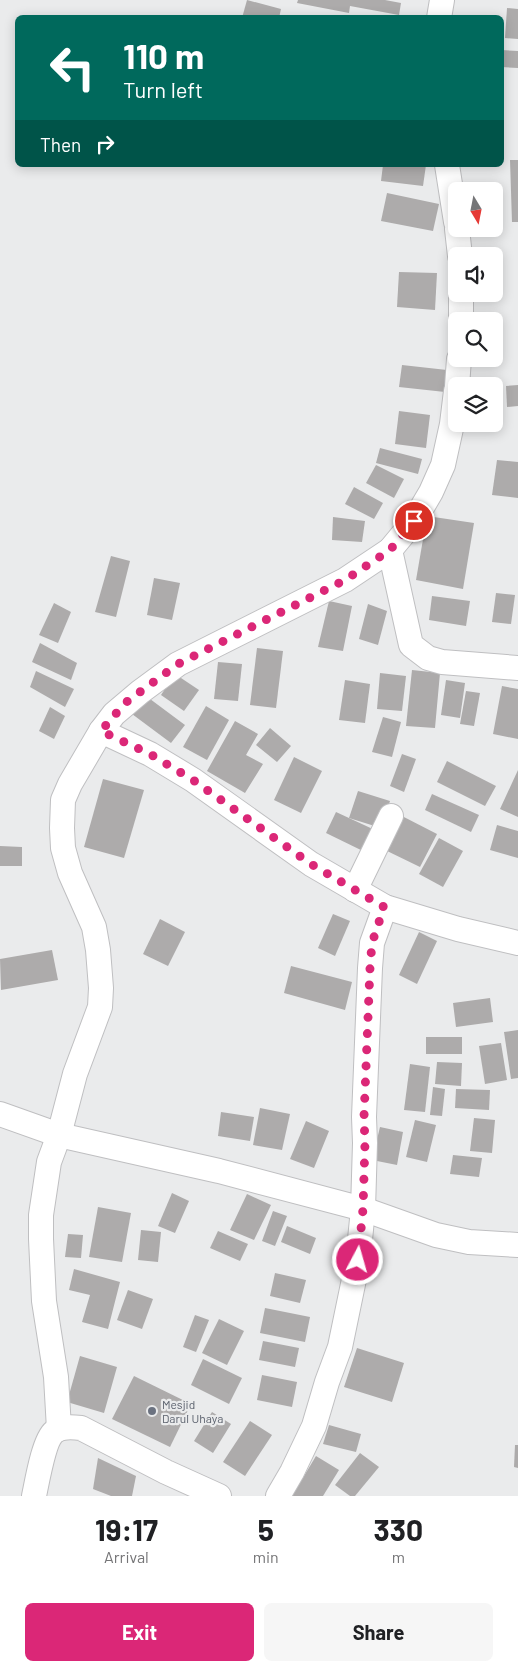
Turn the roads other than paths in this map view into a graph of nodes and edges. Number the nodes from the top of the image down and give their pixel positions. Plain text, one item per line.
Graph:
1 (442, 0) edge
2 (440, 15) edge
3 (448, 167) edge
4 (450, 182) edge
5 (450, 432) edge
6 (390, 550) junction
7 (518, 668) edge
8 (101, 731) junction
9 (391, 816) dead end
10 (355, 890) junction
11 (384, 907) junction
12 (518, 943) edge
13 (0, 1114) edge
14 (59, 1135) junction
15 (363, 1209) junction
16 (518, 1244) edge
17 (59, 1429) junction
18 (34, 1496) edge
19 (219, 1496) edge
20 (278, 1496) edge

1 - 2 street
3 - 4 street
5 - 6 street
6 - 7 street
6 - 8 street
8 - 10 street
8 - 14 street
9 - 10 street
10 - 11 street
11 - 12 street
11 - 15 street
13 - 14 street
14 - 15 street
14 - 17 street
15 - 16 street
15 - 20 street
17 - 18 street
17 - 19 street

